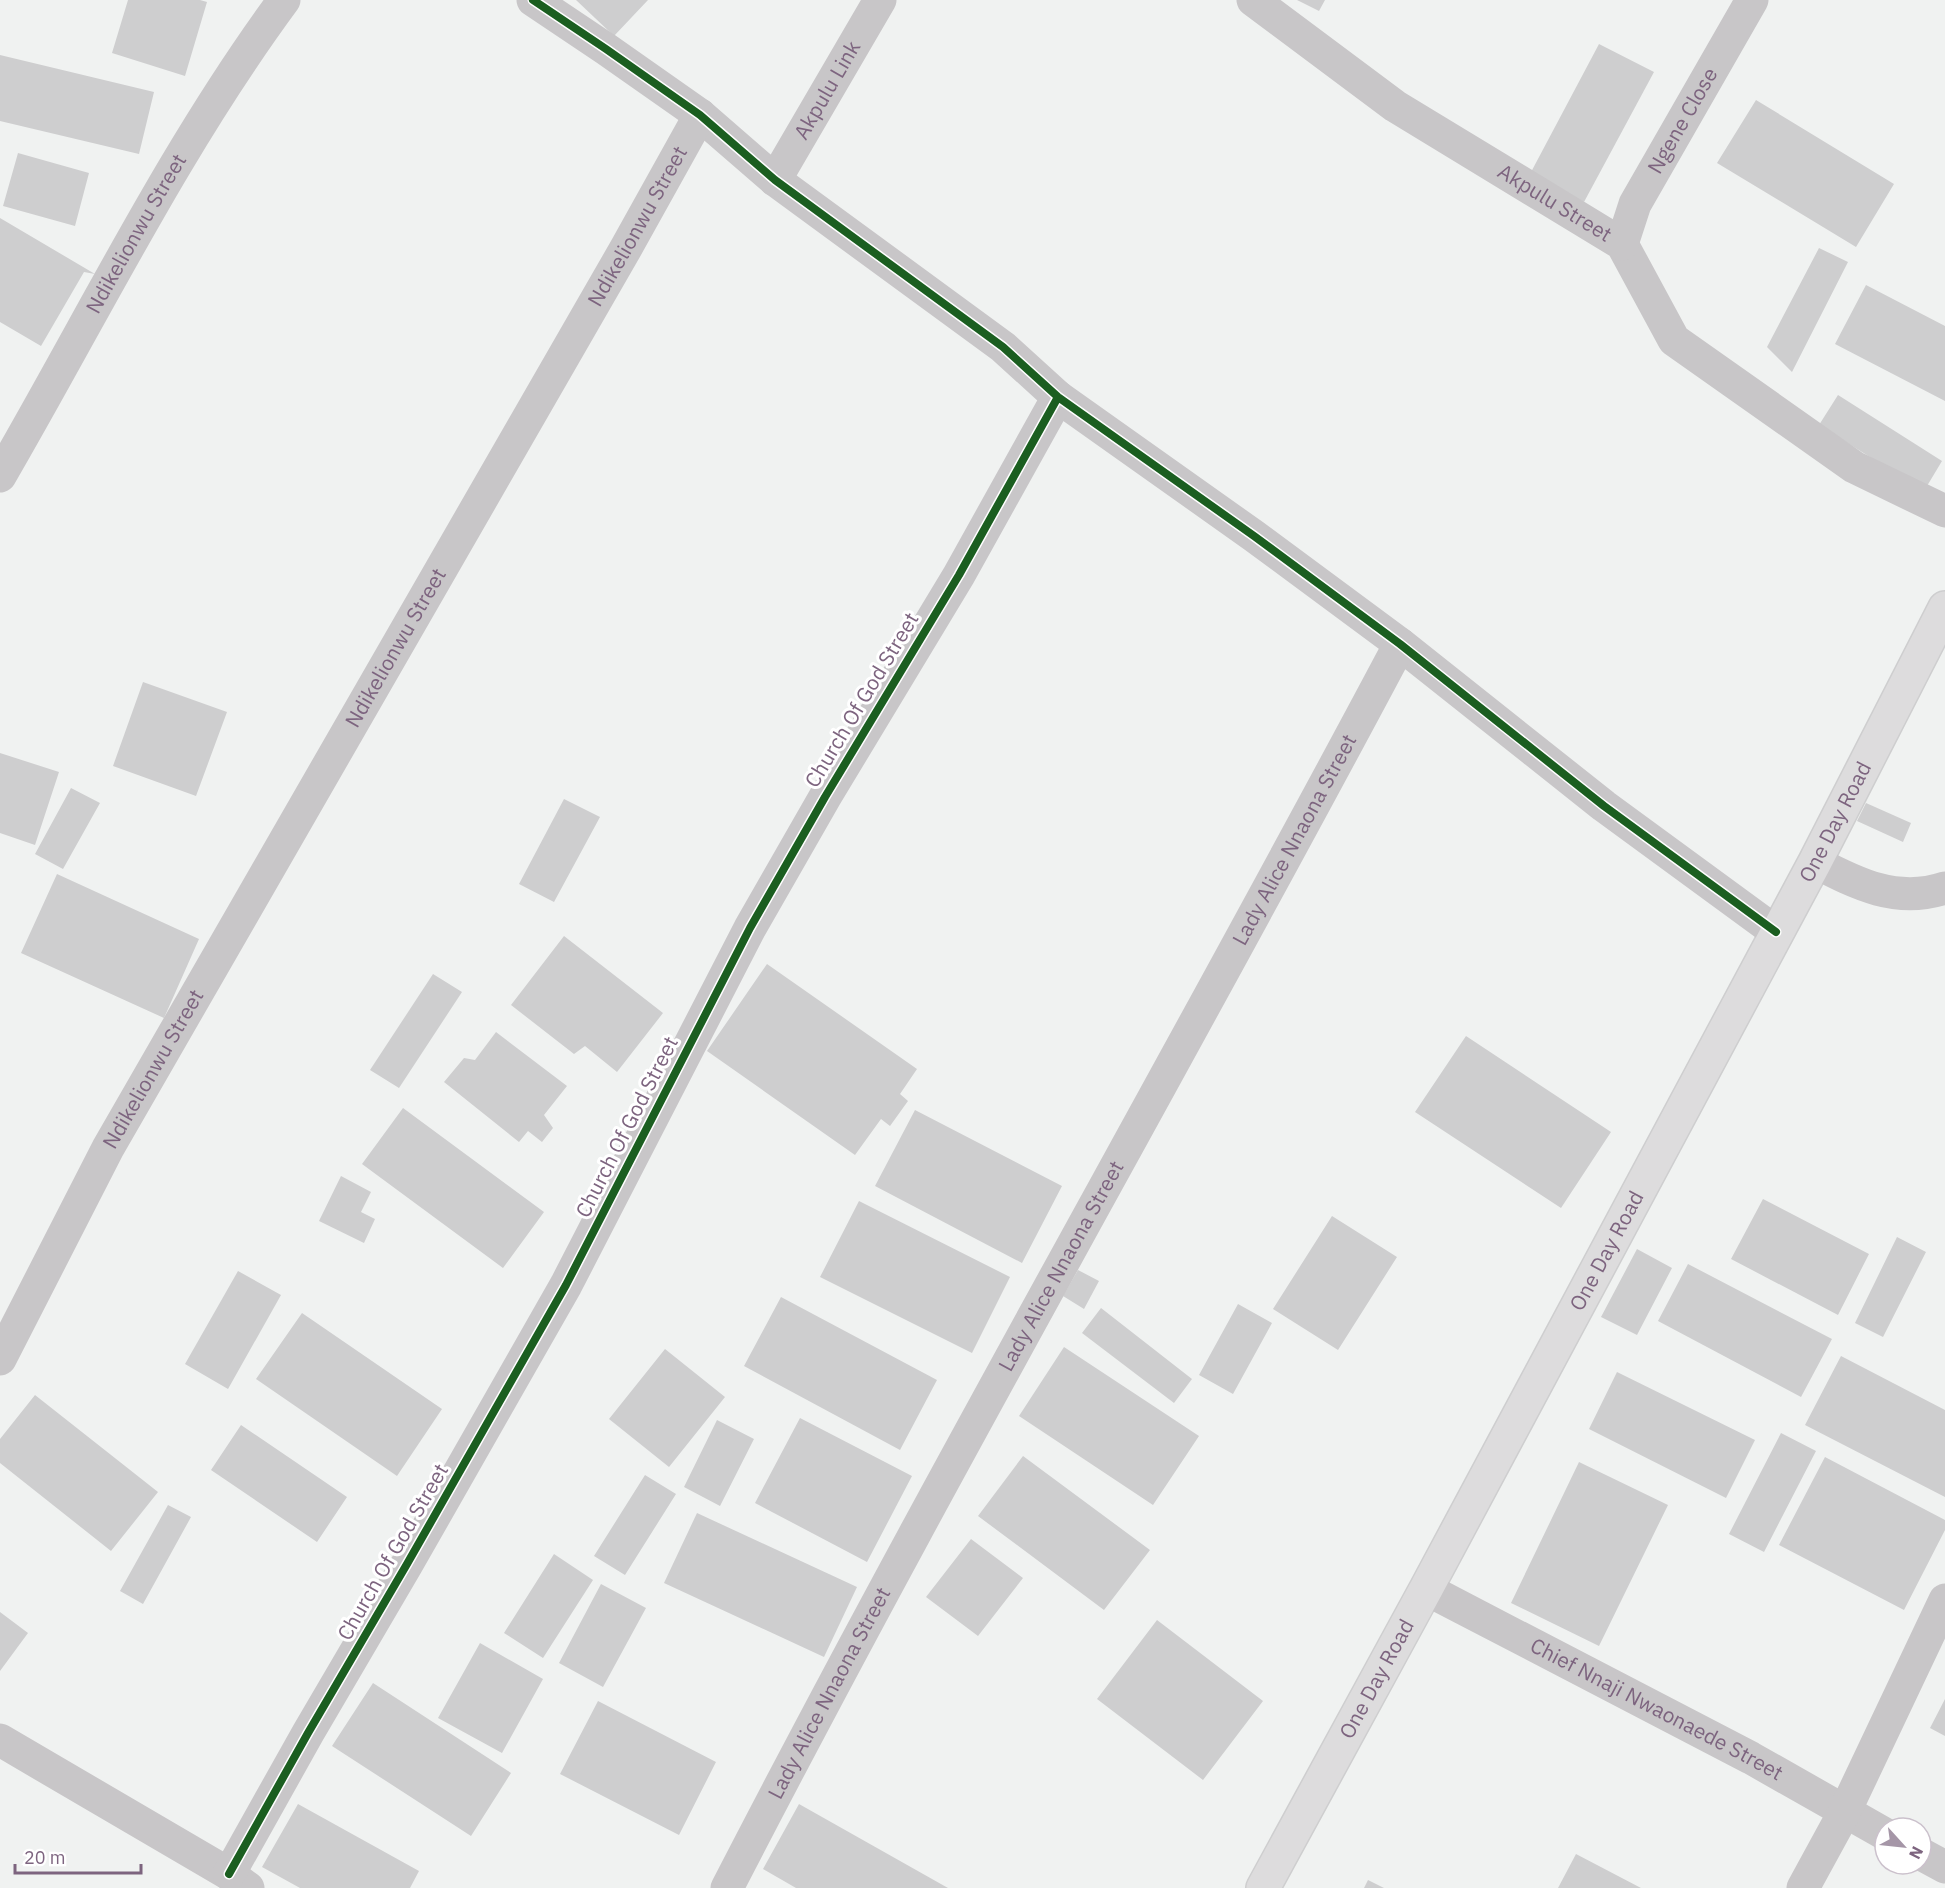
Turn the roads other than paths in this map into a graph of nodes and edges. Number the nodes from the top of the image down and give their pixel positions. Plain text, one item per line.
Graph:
1 (284, 0) edge
2 (532, 0) edge
3 (880, 0) edge
4 (1253, 0) edge
5 (1752, 0) edge
6 (700, 115) junction
7 (775, 180) junction
8 (1622, 244) junction
9 (1058, 397) junction
10 (0, 476) edge
11 (1945, 511) edge
12 (1945, 608) edge
13 (1400, 644) junction
14 (1932, 651) edge
15 (1815, 862) junction
16 (1945, 888) edge
17 (1776, 932) junction
18 (0, 1359) edge
19 (1426, 1588) junction
20 (1945, 1600) edge
21 (0, 1740) edge
22 (1845, 1811) junction
23 (1873, 1827) edge
24 (238, 1881) edge
25 (727, 1888) edge
26 (1263, 1888) edge
27 (1803, 1888) edge

1 - 10 street, Ndikelionwu Street
2 - 6 street
3 - 7 street, Akpulu Link
4 - 8 street, Akpulu Street
5 - 8 street, Ngene Close
6 - 7 street
6 - 18 street, Ndikelionwu Street
7 - 9 street
8 - 11 street, Akpulu Street
9 - 13 street
9 - 24 street, Church Of God Street
12 - 14 main road, One Day Road
13 - 17 street
13 - 25 street, Lady Alice Nnaona Street
14 - 15 main road, One Day Road
15 - 16 street
15 - 17 main road, One Day Road
17 - 19 main road, One Day Road
19 - 22 street, Chief Nnaji Nwaonaede Street
19 - 26 main road, One Day Road
20 - 22 street
21 - 24 street
22 - 23 street, Chief Nnaji Nwaonaede Street
22 - 27 street

